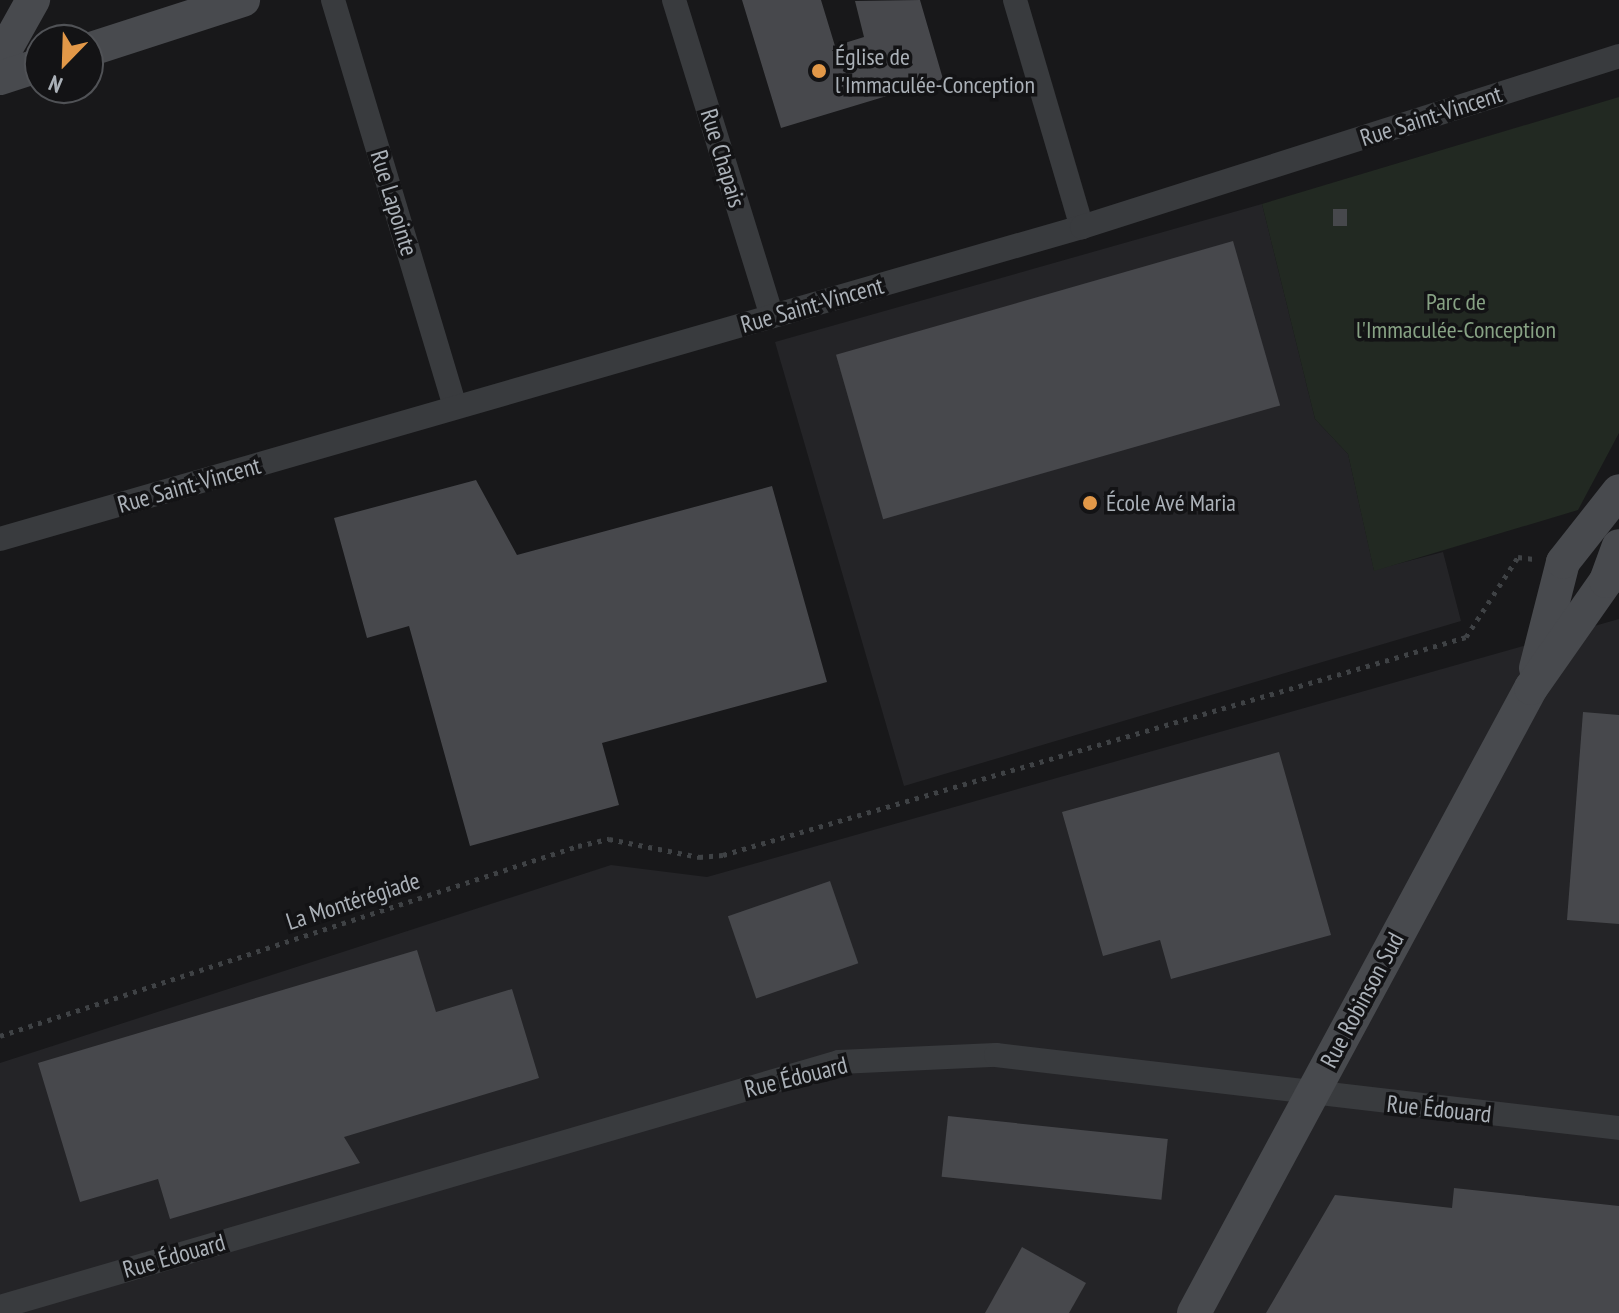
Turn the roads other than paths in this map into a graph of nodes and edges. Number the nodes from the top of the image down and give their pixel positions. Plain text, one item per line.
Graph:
1 (33, 0) edge
2 (243, 0) edge
3 (333, 0) edge
4 (674, 0) edge
5 (1015, 0) edge
6 (104, 45) edge
7 (1619, 56) edge
8 (0, 59) edge
9 (24, 70) edge
10 (0, 78) edge
11 (1082, 227) junction
12 (772, 316) junction
13 (455, 407) junction
14 (1619, 491) edge
15 (0, 539) edge
16 (1619, 546) edge
17 (1531, 688) junction
18 (1310, 1095) junction
19 (1619, 1128) edge
20 (0, 1307) edge
21 (1194, 1313) edge

1 - 8 street
2 - 6 street
3 - 13 street, Rue Lapointe
4 - 12 street, Rue Chapais
5 - 11 street
7 - 11 street, Rue Saint-Vincent
9 - 10 street
11 - 12 street, Rue Saint-Vincent
12 - 13 street, Rue Saint-Vincent
13 - 15 street, Rue Saint-Vincent
14 - 17 street, Rue Robinson Sud
16 - 17 street, Rue Robinson Sud
17 - 18 street, Rue Robinson Sud
18 - 19 street, Rue Édouard
18 - 20 street, Rue Édouard
18 - 21 street, Rue Robinson Sud

